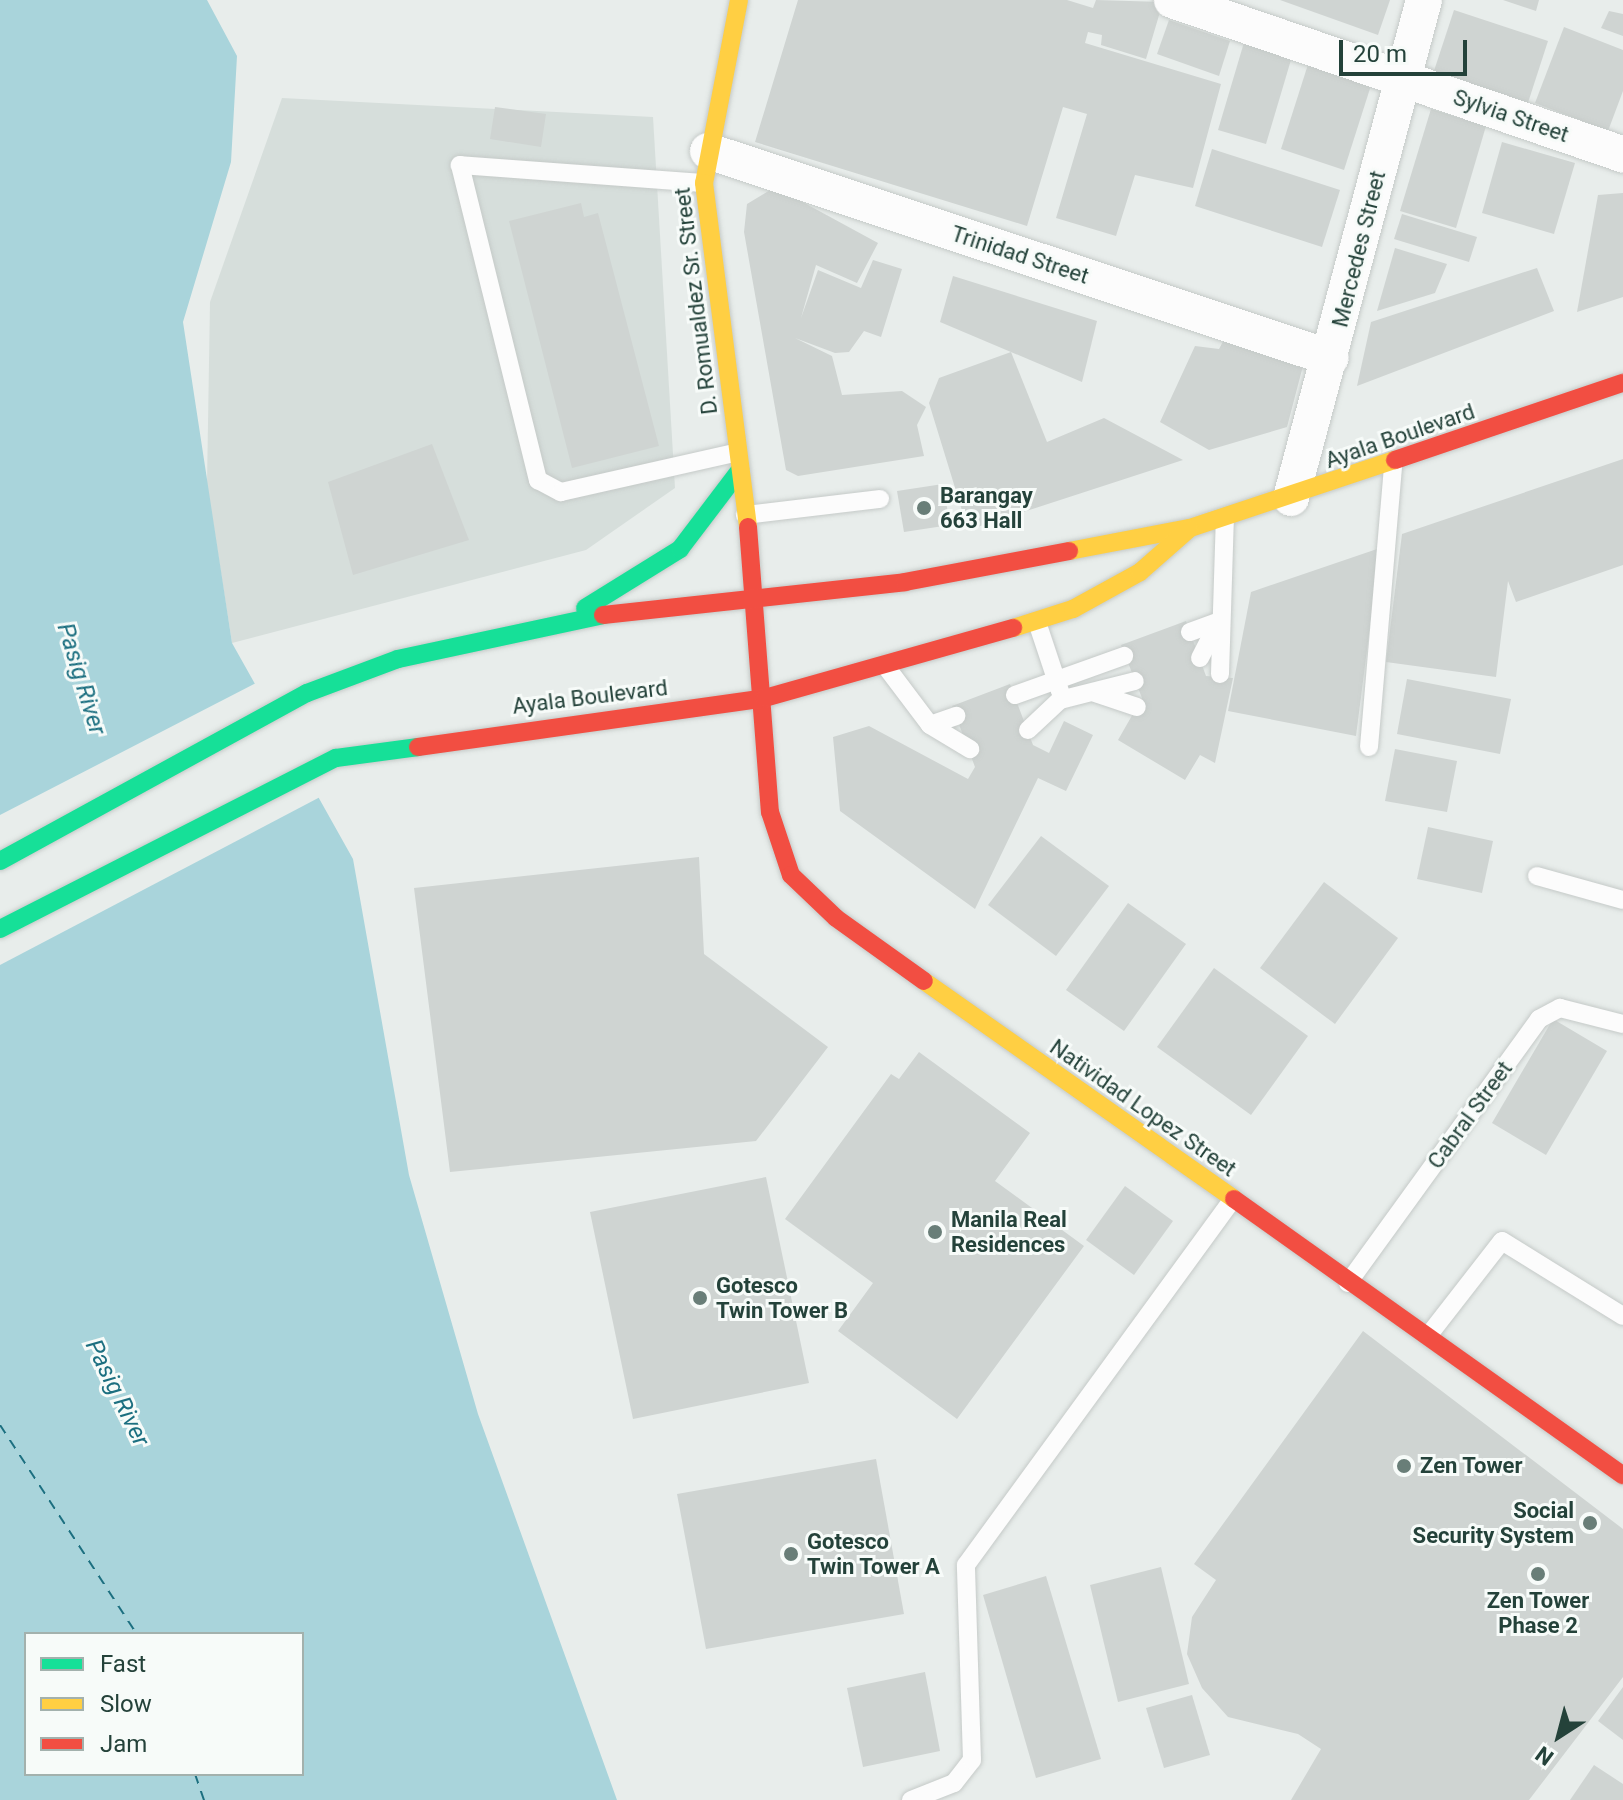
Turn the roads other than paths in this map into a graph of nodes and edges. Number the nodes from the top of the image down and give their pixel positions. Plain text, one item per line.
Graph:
1 (739, 0) edge
2 (1172, 0) edge
3 (1424, 0) edge
4 (1403, 79) junction
5 (1623, 154) edge
6 (706, 167) junction
7 (1331, 358) junction
8 (1623, 383) edge
9 (739, 461) junction
10 (1393, 465) junction
11 (1291, 498) junction
12 (880, 499) dead end
13 (745, 515) junction
14 (1225, 517) junction
15 (1190, 528) junction
16 (757, 598) junction
17 (553, 621) junction
18 (1220, 621) junction
19 (1037, 622) junction
20 (1190, 632) dead end
21 (1124, 656) dead end
22 (1200, 658) dead end
23 (887, 668) junction
24 (1220, 674) dead end
25 (1059, 679) junction
26 (1135, 681) dead end
27 (1095, 693) junction
28 (1015, 695) dead end
29 (765, 698) junction
30 (1060, 700) junction
31 (1137, 707) dead end
32 (956, 716) dead end
33 (930, 725) junction
34 (1028, 730) dead end
35 (1369, 747) dead end
36 (970, 749) dead end
37 (0, 861) edge
38 (1537, 876) dead end
39 (1623, 900) edge
40 (0, 929) edge
41 (1623, 1024) edge
42 (1232, 1200) junction
43 (1348, 1283) junction
44 (1623, 1316) edge
45 (1428, 1337) junction
46 (1623, 1475) edge
47 (911, 1800) edge

1 - 6 main road, D. Romualdez Sr. Street
2 - 4 street, Sylvia Street
3 - 4 street, Mercedes Street
4 - 5 street, Sylvia Street
4 - 7 street, Mercedes Street
6 - 7 street, Trinidad Street
6 - 9 main road, D. Romualdez Sr. Street
6 - 9 lane
7 - 11 street, Mercedes Street
8 - 10 main road, Ayala Boulevard
9 - 13 main road, D. Romualdez Sr. Street
9 - 17 main road
10 - 11 main road, Ayala Boulevard
10 - 35 lane
11 - 14 main road, Ayala Boulevard
12 - 13 lane
13 - 16 main road, D. Romualdez Sr. Street
14 - 15 main road, Ayala Boulevard
14 - 18 lane
15 - 16 main road, Ayala Boulevard
15 - 19 main road, Ayala Boulevard
16 - 17 main road, Ayala Boulevard
16 - 29 main road, Natividad Lopez Street
17 - 37 main road, Ayala Boulevard
18 - 20 lane
18 - 22 lane
18 - 24 lane
19 - 23 main road, Ayala Boulevard
19 - 25 lane
21 - 25 lane
23 - 29 main road, Ayala Boulevard
23 - 33 lane
25 - 27 lane
25 - 28 lane
25 - 30 lane
26 - 27 lane
27 - 30 lane
27 - 31 lane
29 - 40 main road, Ayala Boulevard
29 - 42 main road, Natividad Lopez Street
30 - 34 lane
32 - 33 lane
33 - 36 lane
38 - 39 lane
41 - 43 lane, Cabral Street
42 - 43 main road, Natividad Lopez Street
42 - 47 lane
43 - 45 main road, Natividad Lopez Street
44 - 45 lane
45 - 46 main road, Natividad Lopez Street

